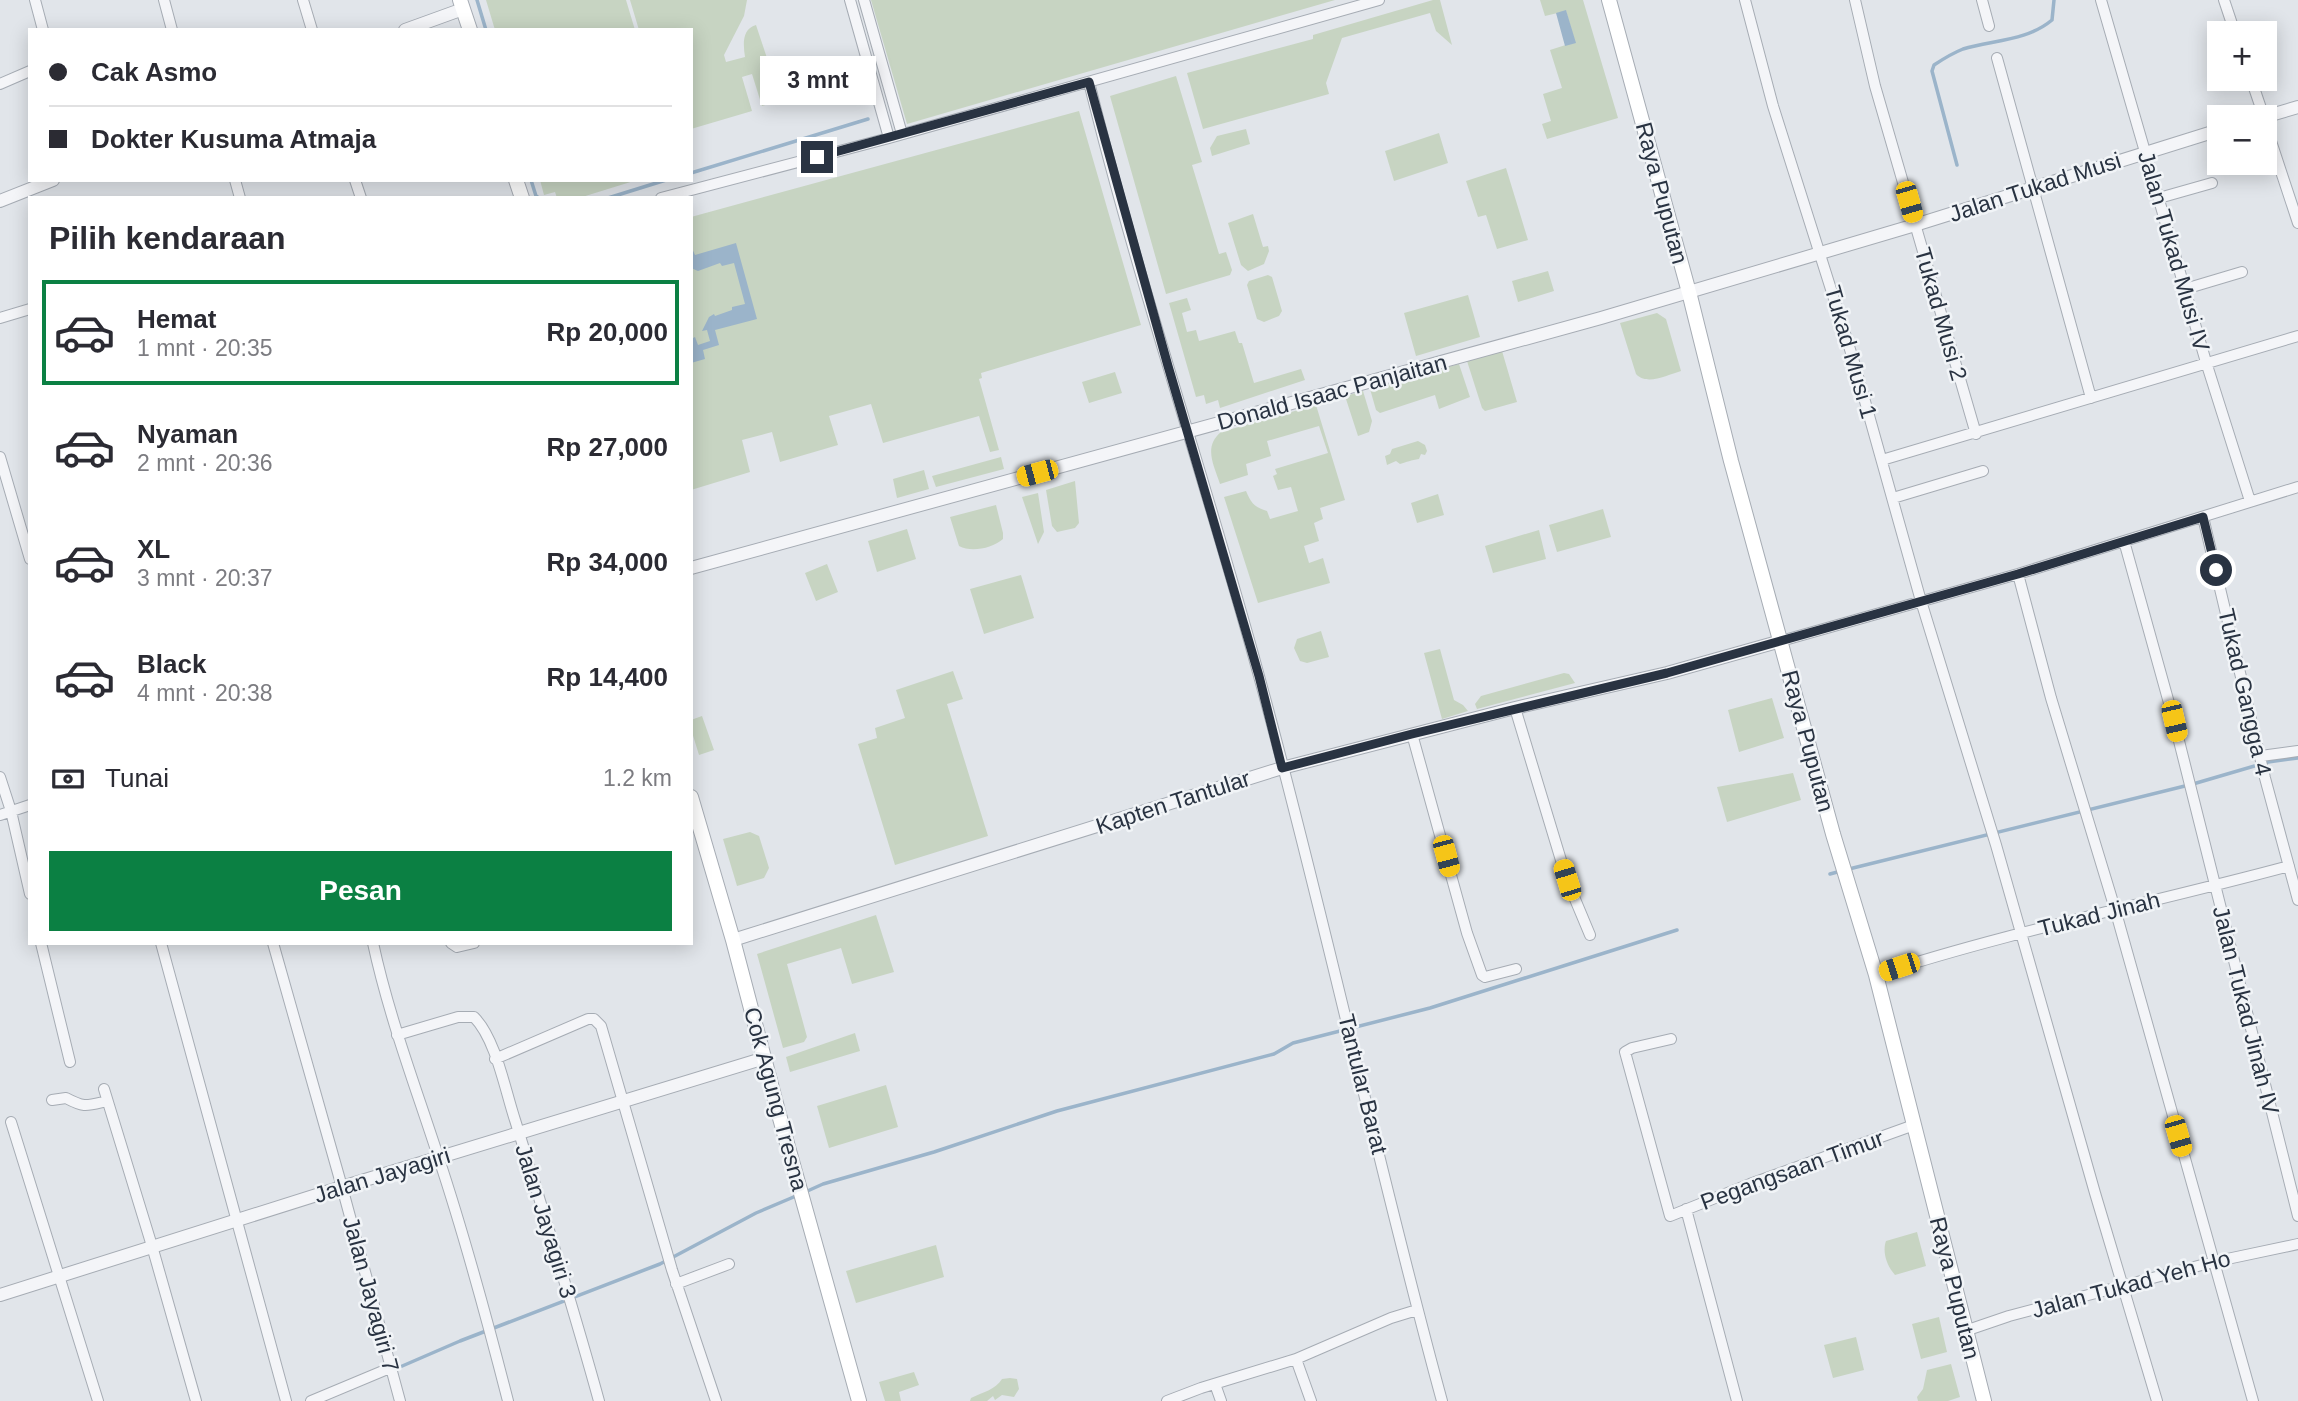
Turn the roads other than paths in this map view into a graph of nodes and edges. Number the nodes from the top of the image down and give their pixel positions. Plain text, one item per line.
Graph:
1 (35, 0) edge
2 (164, 0) edge
3 (303, 0) edge
4 (850, 0) edge
5 (864, 0) edge
6 (1379, 0) edge
7 (1609, 0) edge
8 (1745, 0) edge
9 (1855, 0) edge
10 (1982, 0) edge
11 (2101, 0) edge
12 (2224, 0) edge
13 (462, 4) edge
14 (2231, 21) edge
15 (1989, 26) dead end
16 (42, 28) edge
17 (171, 28) edge
18 (311, 28) edge
19 (409, 28) edge
20 (469, 28) edge
21 (1997, 58) dead end
22 (28, 72) edge
23 (1089, 82) junction
24 (0, 84) edge
25 (2298, 107) edge
26 (2277, 114) edge
27 (902, 134) junction
28 (2207, 134) edge
29 (889, 138) junction
30 (2146, 152) junction
31 (2277, 158) edge
32 (48, 182) edge
33 (2212, 183) dead end
34 (2032, 189) junction
35 (669, 196) edge
36 (2159, 198) junction
37 (0, 201) edge
38 (2298, 223) edge
39 (1915, 225) junction
40 (1821, 253) junction
41 (2242, 272) dead end
42 (2185, 289) junction
43 (1689, 291) junction
44 (28, 310) edge
45 (0, 318) edge
46 (2298, 336) edge
47 (2206, 362) junction
48 (2091, 398) junction
49 (1188, 432) junction
50 (1976, 434) junction
51 (0, 457) edge
52 (1882, 460) junction
53 (1983, 471) dead end
54 (2298, 487) edge
55 (1893, 498) junction
56 (2250, 501) junction
57 (2203, 517) junction
58 (2124, 541) junction
59 (28, 552) edge
60 (693, 567) edge
61 (2018, 574) junction
62 (1921, 601) junction
63 (1781, 641) junction
64 (1515, 708) junction
65 (1413, 739) junction
66 (2298, 751) edge
67 (2261, 758) junction
68 (1282, 768) junction
69 (0, 776) edge
70 (28, 806) edge
71 (693, 810) edge
72 (6, 813) edge
73 (697, 836) edge
74 (2289, 866) junction
75 (2214, 884) junction
76 (28, 887) edge
77 (2298, 900) edge
78 (2115, 909) junction
79 (2021, 934) junction
80 (1590, 935) dead end
81 (733, 940) junction
82 (41, 945) edge
83 (162, 945) edge
84 (274, 945) edge
85 (373, 945) edge
86 (1516, 969) dead end
87 (1876, 975) junction
88 (397, 1035) junction
89 (1671, 1039) dead end
90 (765, 1058) junction
91 (495, 1059) junction
92 (70, 1062) dead end
93 (104, 1089) dead end
94 (52, 1100) dead end
95 (623, 1100) junction
96 (107, 1101) junction
97 (11, 1122) dead end
98 (1914, 1125) junction
99 (519, 1133) junction
100 (439, 1158) junction
101 (342, 1187) junction
102 (1686, 1209) junction
103 (2298, 1216) edge
104 (236, 1221) junction
105 (2298, 1244) edge
106 (152, 1246) junction
107 (2213, 1262) junction
108 (729, 1264) dead end
109 (58, 1276) junction
110 (676, 1284) junction
111 (2122, 1287) junction
112 (0, 1294) edge
113 (1418, 1310) junction
114 (1965, 1331) junction
115 (1296, 1359) junction
116 (390, 1369) junction
117 (1215, 1384) junction
118 (97, 1401) edge
119 (196, 1401) edge
120 (286, 1401) edge
121 (311, 1401) edge
122 (400, 1401) edge
123 (509, 1401) edge
124 (599, 1401) edge
125 (716, 1401) edge
126 (859, 1401) edge
127 (1167, 1401) edge
128 (1221, 1401) edge
129 (1311, 1401) edge
130 (1442, 1401) edge
131 (1737, 1401) edge
132 (1984, 1401) edge
133 (2157, 1401) edge
134 (2253, 1401) edge

1 - 16 street
2 - 17 street
3 - 18 street
4 - 29 street
5 - 27 street
6 - 23 street
7 - 43 main road, Raya Puputan
8 - 40 street, Tukad Musi 1
9 - 39 street, Tukad Musi 2
10 - 15 street
11 - 30 street, Jalan Tukad Musi IV
12 - 14 street
13 - 19 street
13 - 20 main road
21 - 34 street
22 - 24 street
23 - 27 street
23 - 49 street, Tantular Barat
25 - 26 street
27 - 29 street
28 - 30 street, Jalan Tukad Musi
29 - 35 street
30 - 34 street, Jalan Tukad Musi
30 - 36 street, Jalan Tukad Musi IV
31 - 38 street
32 - 37 street
33 - 36 street
34 - 39 street, Jalan Tukad Musi
34 - 48 street
36 - 42 street, Jalan Tukad Musi IV
39 - 40 street, Jalan Tukad Musi
39 - 50 street, Tukad Musi 2
40 - 43 street, Jalan Tukad Musi
40 - 52 street, Tukad Musi 1
41 - 42 street
42 - 47 street, Jalan Tukad Musi IV
43 - 49 street, Donald Isaac Panjaitan
43 - 63 main road, Raya Puputan
44 - 45 street
46 - 47 street
47 - 48 street
47 - 56 street, Jalan Tukad Musi IV
48 - 50 street
49 - 60 street, Donald Isaac Panjaitan
49 - 68 street, Tantular Barat
50 - 52 street
51 - 59 street
52 - 55 street, Tukad Musi 1
53 - 55 street
54 - 56 street
55 - 62 street, Tukad Musi 1
56 - 57 street
57 - 58 street
57 - 67 street, Tukad Gangga 4
58 - 61 street
58 - 75 street, Jalan Tukad Jinah IV
61 - 62 street
61 - 78 street
62 - 63 street
62 - 79 street, Tukad Musi 1
63 - 64 street, Kapten Tantular
63 - 87 main road, Raya Puputan
64 - 65 street, Kapten Tantular
64 - 80 street
65 - 68 street, Kapten Tantular
65 - 86 street
66 - 67 street
67 - 74 street, Tukad Gangga 4
68 - 81 street, Kapten Tantular
68 - 113 street, Tantular Barat
69 - 72 street
70 - 72 street
71 - 73 main road, Cok Agung Tresna
72 - 76 street
73 - 81 main road, Cok Agung Tresna
74 - 75 street, Tukad Jinah
74 - 77 street
75 - 78 street, Tukad Jinah
75 - 103 street, Jalan Tukad Jinah IV
78 - 79 street, Tukad Jinah
78 - 107 street
79 - 87 street, Tukad Jinah
79 - 111 street, Tukad Musi 1
81 - 90 main road, Cok Agung Tresna
82 - 92 street
83 - 104 street
84 - 101 street, Jalan Jayagiri 7
85 - 88 street
87 - 98 main road, Raya Puputan
88 - 91 street, Jalan Jayagiri 3
88 - 100 street
89 - 102 street, Pegangsaan Timur
90 - 95 street, Jalan Jayagiri
90 - 126 main road, Cok Agung Tresna
91 - 95 street
91 - 99 street, Jalan Jayagiri 3
93 - 96 street
94 - 96 street
95 - 99 street, Jalan Jayagiri
95 - 110 street
96 - 106 street
97 - 109 street
98 - 102 street, Pegangsaan Timur
98 - 114 main road, Raya Puputan
99 - 100 street, Jalan Jayagiri
99 - 124 street, Jalan Jayagiri 3
100 - 101 street, Jalan Jayagiri
100 - 123 street
101 - 104 street, Jalan Jayagiri
101 - 116 street, Jalan Jayagiri 7
102 - 131 street
104 - 106 street, Jalan Jayagiri
104 - 120 street
105 - 107 street, Jalan Tukad Yeh Ho
106 - 109 street, Jalan Jayagiri
106 - 119 street
107 - 111 street, Jalan Tukad Yeh Ho
107 - 134 street
108 - 110 street
109 - 112 street, Jalan Jayagiri
109 - 118 street
110 - 125 street
111 - 114 street, Jalan Tukad Yeh Ho
111 - 133 street, Tukad Musi 1
113 - 115 street
113 - 130 street, Tantular Barat
114 - 132 main road, Raya Puputan
115 - 117 street
115 - 129 street
116 - 121 street
116 - 122 street, Jalan Jayagiri 7
117 - 127 street
117 - 128 street

